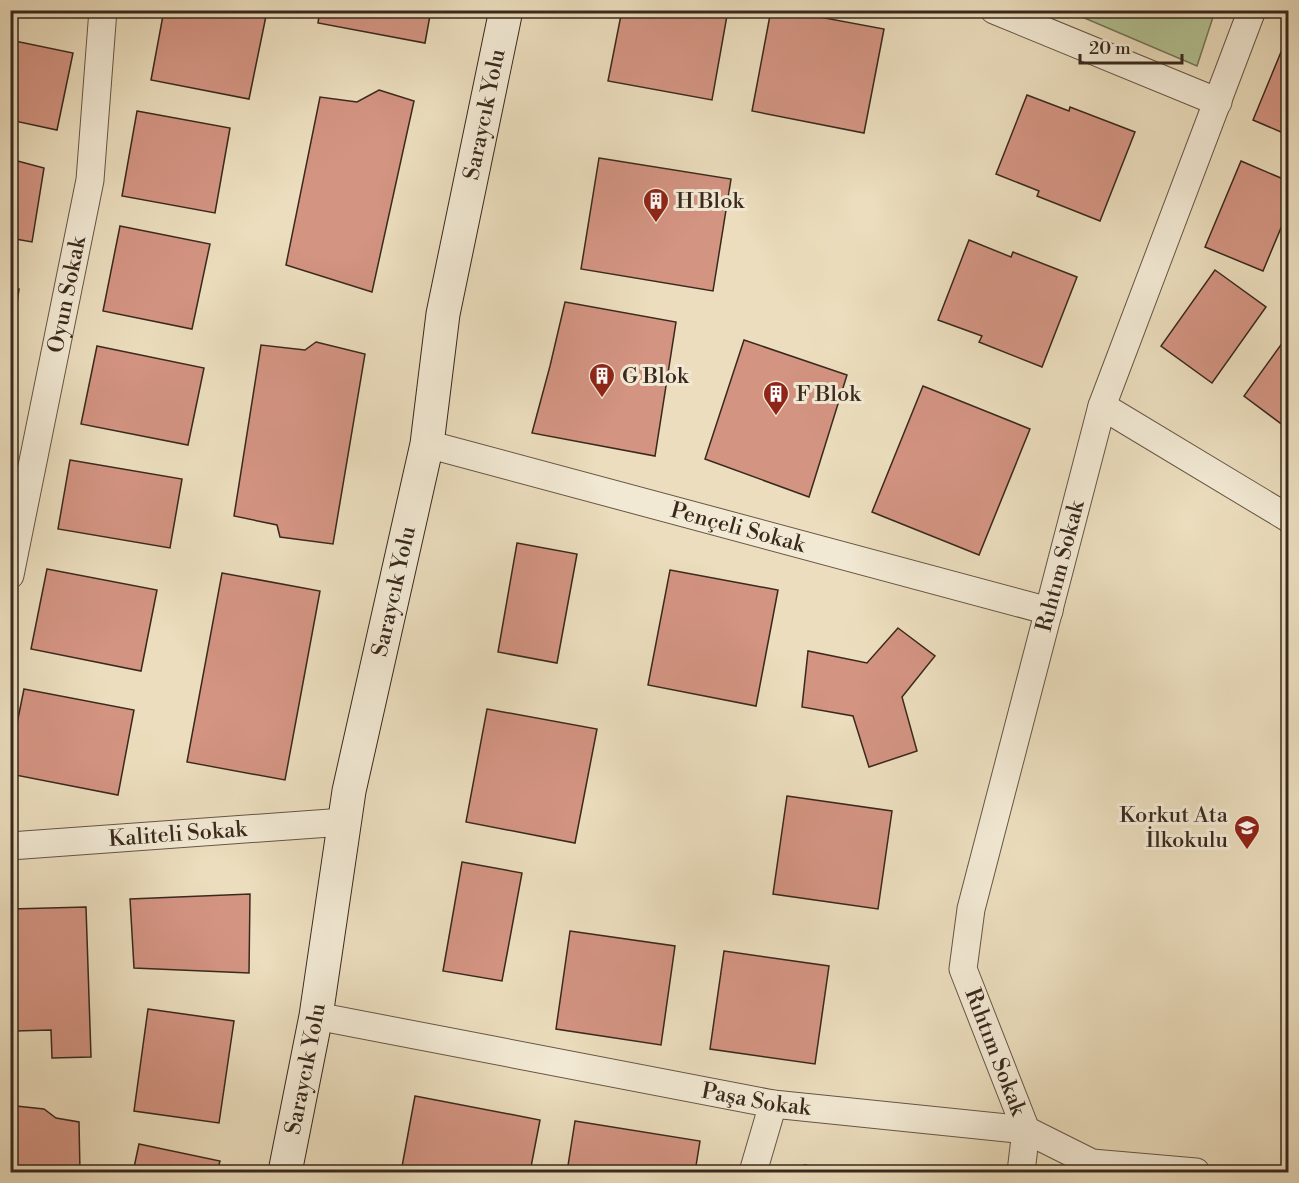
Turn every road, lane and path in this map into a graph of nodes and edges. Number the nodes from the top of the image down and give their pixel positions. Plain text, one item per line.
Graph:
1 (103, 10) edge
2 (506, 10) edge
3 (993, 10) edge
4 (1252, 10) edge
5 (1218, 102) junction
6 (1102, 406) junction
7 (427, 444) junction
8 (1288, 518) edge
9 (10, 575) edge
10 (1049, 611) junction
11 (344, 822) junction
12 (10, 846) edge
13 (316, 1016) junction
14 (772, 1104) junction
15 (1026, 1130) junction
16 (1092, 1168) edge
17 (285, 1173) edge
18 (753, 1173) edge
19 (1021, 1173) edge
20 (1196, 1173) edge

1 - 9 street, Oyun Sokak
2 - 7 main road, Saraycık Yolu
3 - 5 street
4 - 5 street, Rıhtım Sokak
5 - 6 street, Rıhtım Sokak
6 - 8 street
6 - 10 street, Rıhtım Sokak
7 - 10 street, Pençeli Sokak
7 - 11 main road, Saraycık Yolu
10 - 15 street, Rıhtım Sokak
11 - 12 street, Kaliteli Sokak
11 - 13 main road, Saraycık Yolu
13 - 14 street, Paşa Sokak
13 - 17 main road, Saraycık Yolu
14 - 15 street, Paşa Sokak
14 - 18 street
15 - 16 street, Paşa Sokak
15 - 19 street
16 - 20 street, Paşa Sokak

